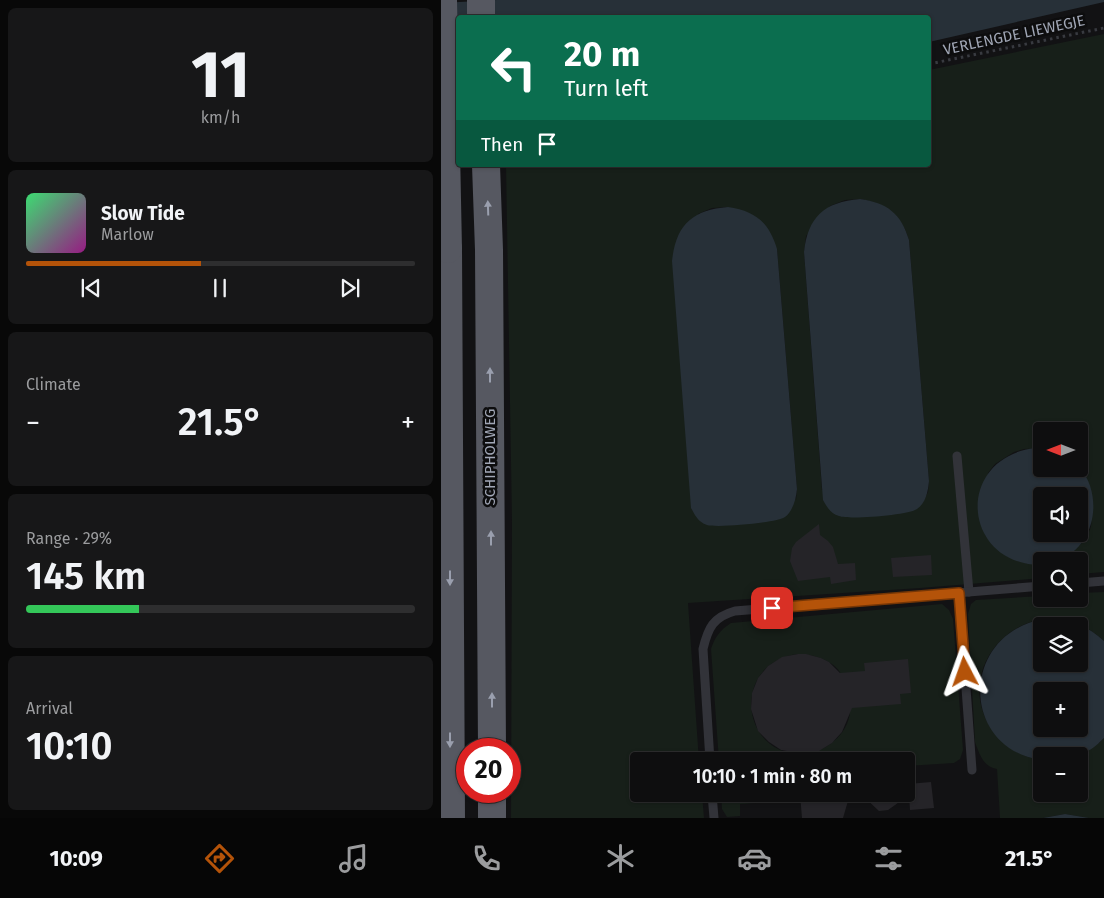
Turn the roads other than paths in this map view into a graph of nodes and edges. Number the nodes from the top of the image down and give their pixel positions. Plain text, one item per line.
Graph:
1 (443, 0) edge
2 (481, 0) edge
3 (481, 15) edge
4 (486, 167) edge
5 (957, 456) dead end
6 (1104, 581) edge
7 (1088, 582) edge
8 (1033, 587) edge
9 (969, 592) junction
10 (959, 593) junction
11 (492, 738) edge
12 (709, 752) edge
13 (972, 770) dead end
14 (713, 802) edge
15 (492, 803) edge
16 (451, 818) edge
17 (492, 818) edge
18 (714, 818) edge

1 -> 16 highway, bridge
2 - 3 highway
11 -> 4 highway, SCHIPHOLWEG
5 - 9 lane
6 - 7 lane
8 - 9 lane
9 - 10 lane
10 - 12 lane
10 - 13 lane
14 - 18 lane
15 - 17 highway

